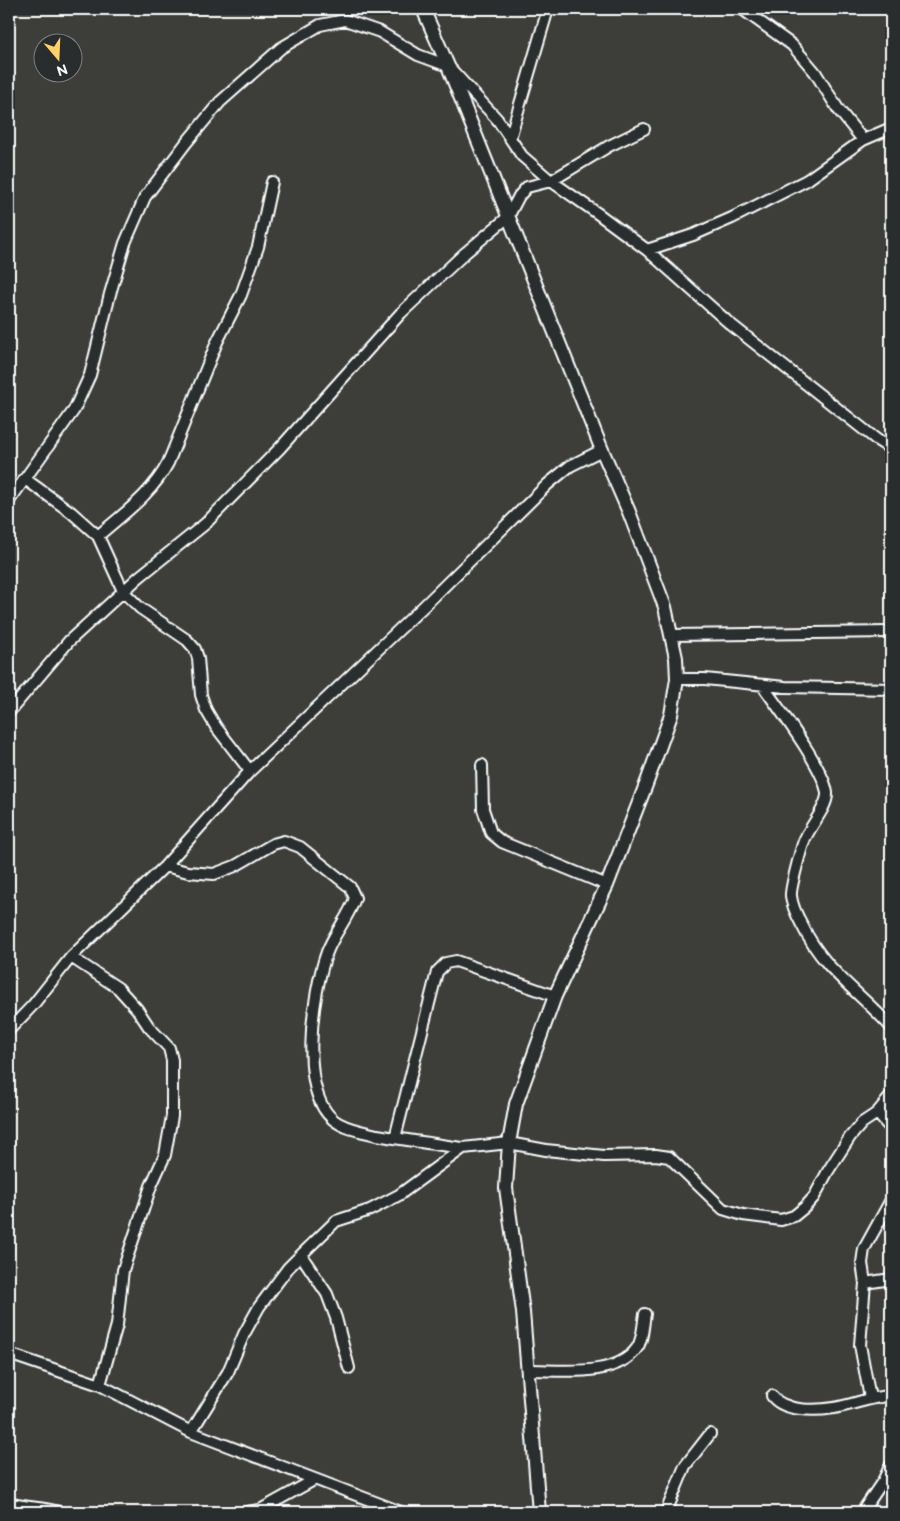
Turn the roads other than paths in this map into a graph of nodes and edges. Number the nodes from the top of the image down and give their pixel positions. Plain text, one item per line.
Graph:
1 (423, 9) edge
2 (548, 9) edge
3 (742, 9) edge
4 (448, 66) junction
5 (891, 128) edge
6 (644, 129) dead end
7 (510, 138) junction
8 (863, 140) junction
9 (550, 181) junction
10 (272, 182) dead end
11 (508, 217) junction
12 (647, 250) junction
13 (891, 438) edge
14 (877, 440) junction
15 (891, 449) edge
16 (602, 450) junction
17 (26, 479) junction
18 (9, 501) edge
19 (98, 536) junction
20 (123, 591) junction
21 (891, 632) edge
22 (672, 635) junction
23 (678, 679) junction
24 (763, 686) junction
25 (891, 689) edge
26 (9, 712) edge
27 (482, 765) dead end
28 (250, 771) junction
29 (165, 866) junction
30 (607, 884) junction
31 (71, 957) junction
32 (556, 996) junction
33 (891, 1027) edge
34 (9, 1030) edge
35 (891, 1096) edge
36 (877, 1113) junction
37 (891, 1129) edge
38 (395, 1138) junction
39 (509, 1143) junction
40 (464, 1148) junction
41 (891, 1200) edge
42 (301, 1255) junction
43 (891, 1279) edge
44 (865, 1283) junction
45 (645, 1314) dead end
46 (9, 1354) edge
47 (349, 1368) dead end
48 (529, 1370) junction
49 (100, 1385) junction
50 (772, 1396) dead end
51 (891, 1396) edge
52 (870, 1398) junction
53 (191, 1432) junction
54 (710, 1434) dead end
55 (891, 1465) edge
56 (314, 1480) junction
57 (9, 1503) edge
58 (59, 1512) edge
59 (246, 1512) edge
60 (402, 1512) edge
61 (539, 1512) edge
62 (666, 1512) edge
63 (862, 1512) edge

1 - 4 street
2 - 7 street
3 - 8 street
4 - 7 street
4 - 11 street
4 - 17 street
5 - 8 street
6 - 9 street
7 - 9 street
8 - 12 street
9 - 11 street
9 - 12 street
10 - 19 street
11 - 16 street
11 - 20 street
12 - 14 street
13 - 14 street
14 - 15 street
16 - 22 street
16 - 28 street
17 - 18 street
17 - 19 street
19 - 20 street
20 - 26 street
20 - 28 street
21 - 22 street
22 - 23 street
23 - 24 street
23 - 30 street
24 - 25 street
24 - 33 street
27 - 30 street
28 - 29 street
29 - 31 street
29 - 38 street
30 - 32 street
31 - 34 street
31 - 49 street
32 - 38 street
32 - 39 street
35 - 36 street
36 - 37 street
36 - 39 street
38 - 40 street
39 - 40 street
39 - 48 street
40 - 42 street
41 - 44 street
42 - 47 street
42 - 53 street
43 - 44 street
44 - 52 street
45 - 48 street
46 - 49 street
48 - 61 street
49 - 53 street
50 - 52 street
51 - 52 street
53 - 56 street
54 - 62 street
55 - 63 street
56 - 59 street
56 - 60 street
57 - 58 street

